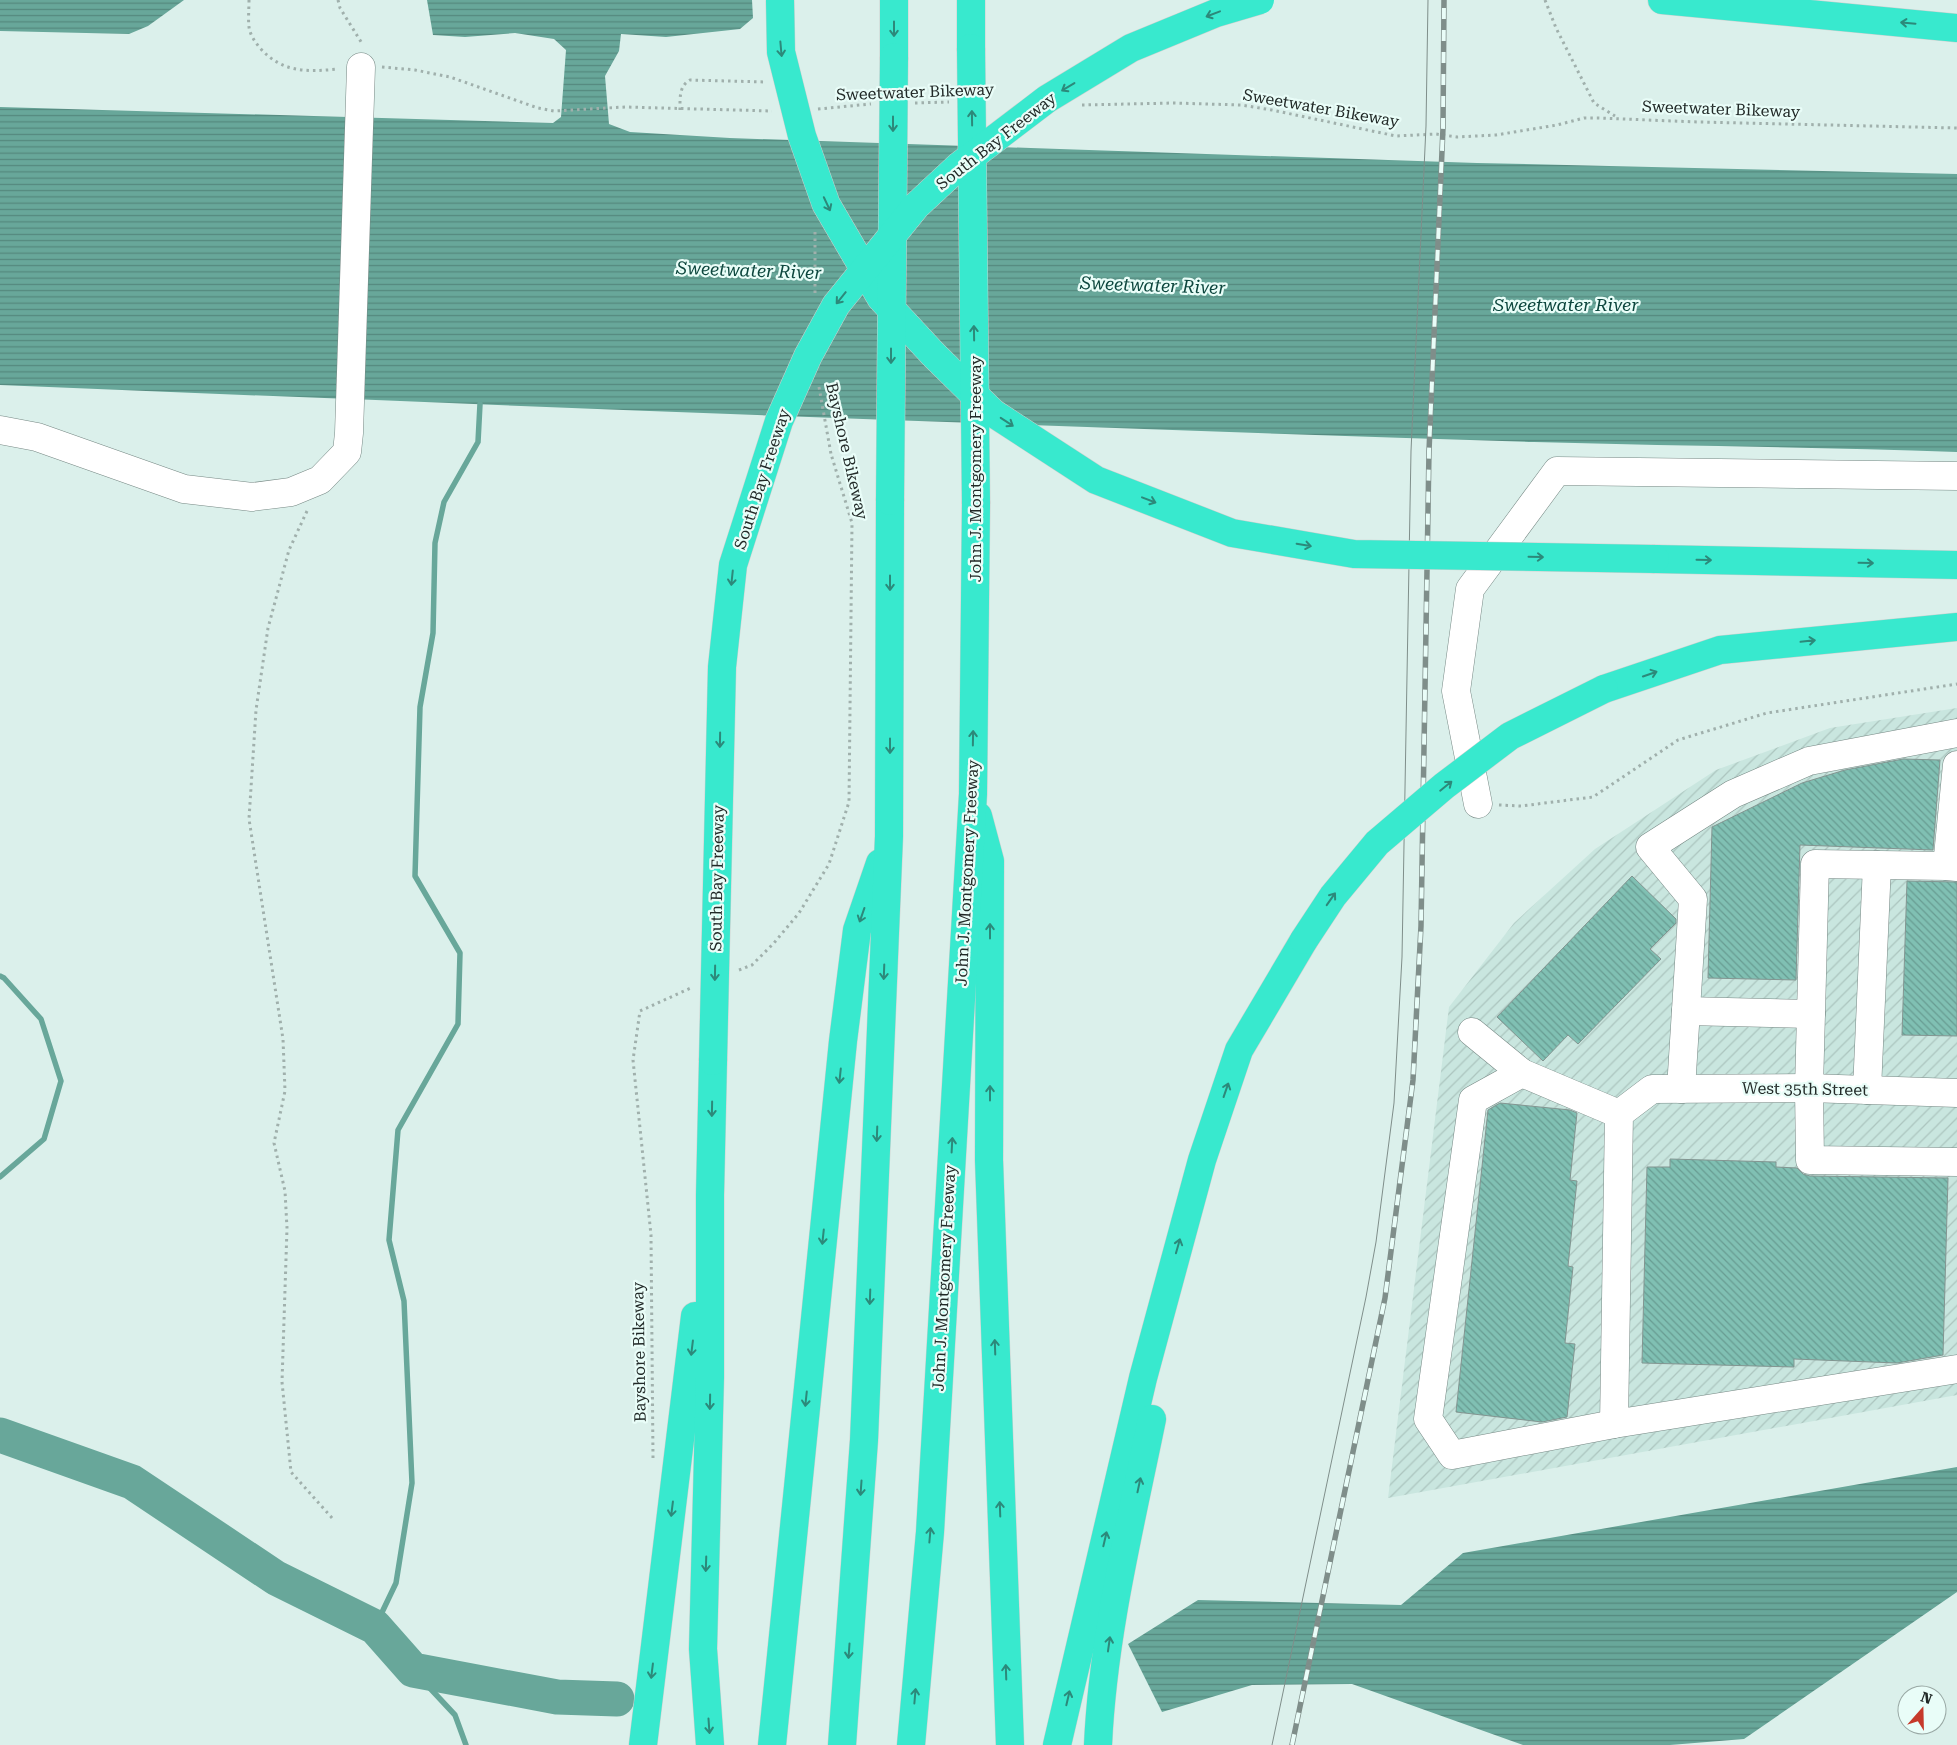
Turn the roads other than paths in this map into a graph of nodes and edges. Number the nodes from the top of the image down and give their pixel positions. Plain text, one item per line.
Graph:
1 (780, 0) edge
2 (894, 0) edge
3 (971, 0) edge
4 (1260, 0) edge
5 (1674, 1) edge
6 (1957, 28) edge
7 (364, 58) road end
8 (0, 430) edge
9 (1957, 476) edge
10 (1957, 565) edge
11 (1957, 627) edge
12 (1957, 733) edge
13 (1957, 765) edge
14 (972, 794) junction
15 (1478, 804) road end
16 (889, 836) junction
17 (1877, 865) junction
18 (1952, 867) edge
19 (1686, 1010) junction
20 (1811, 1014) junction
21 (1472, 1032) dead end
22 (1522, 1073) junction
23 (1809, 1088) junction
24 (1681, 1089) junction
25 (1867, 1090) junction
26 (1957, 1093) edge
27 (1619, 1114) junction
28 (1957, 1162) edge
29 (710, 1195) junction
30 (1167, 1286) junction
31 (1957, 1370) edge
32 (1614, 1424) junction
33 (1009, 1733) edge
34 (643, 1745) edge
35 (710, 1745) edge
36 (772, 1745) edge
37 (842, 1745) edge
38 (911, 1745) edge
39 (1057, 1745) edge
40 (1098, 1745) edge

1 -> 10 highway, bridge
2 -> 16 highway, bridge
14 -> 3 highway, John J. Montgomery Freeway, bridge
4 -> 29 highway, South Bay Freeway, bridge
6 -> 5 highway
7 - 8 street
9 - 15 street
30 -> 11 highway, bridge
12 - 19 street
13 - 18 street
33 -> 14 highway
38 -> 14 highway, John J. Montgomery Freeway
16 -> 36 highway
16 -> 37 highway
17 - 18 street
17 - 20 street
17 - 25 street
19 - 20 street
19 - 24 street
20 - 23 street
21 - 22 street
22 - 27 street
22 - 32 street
23 - 24 street, West 35th Street
23 - 25 street, West 35th Street
23 - 28 street
24 - 27 street, West 35th Street
25 - 26 street, West 35th Street
27 - 32 street
29 -> 34 highway
29 -> 35 highway
39 -> 30 highway
40 -> 30 highway
31 - 32 street

